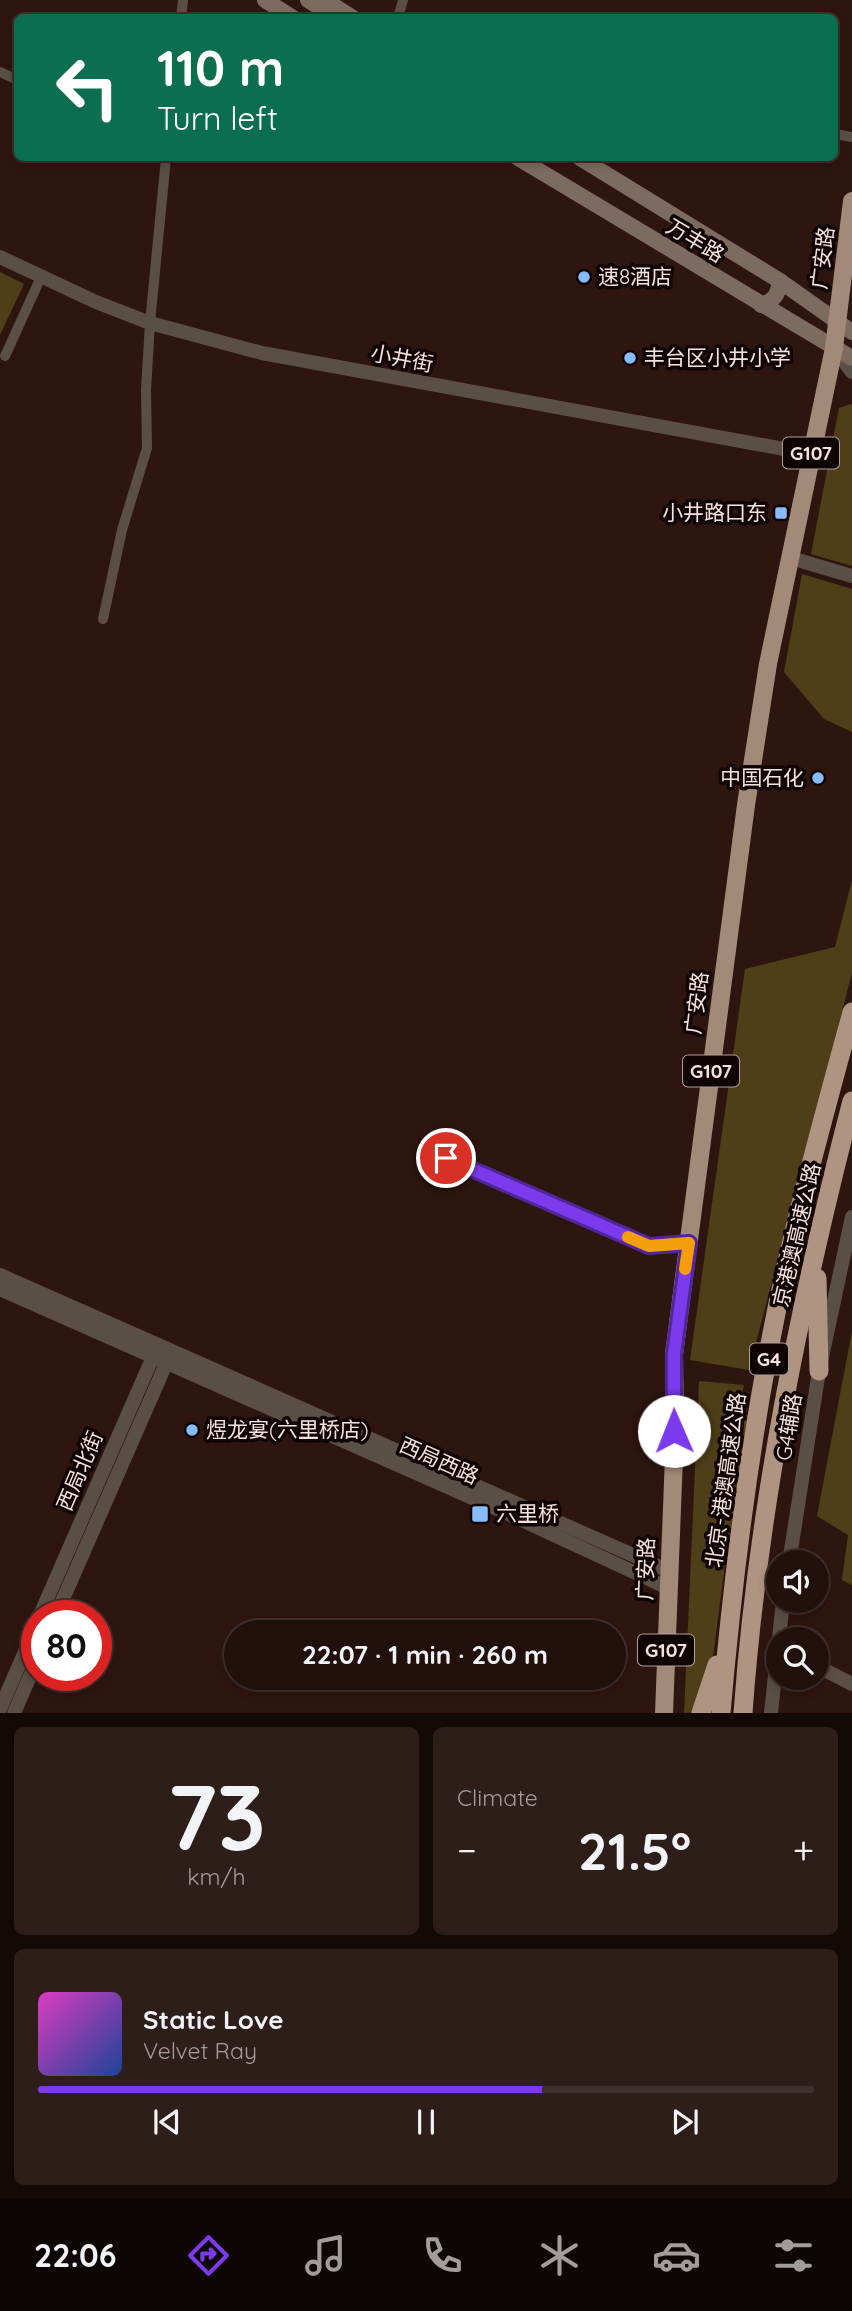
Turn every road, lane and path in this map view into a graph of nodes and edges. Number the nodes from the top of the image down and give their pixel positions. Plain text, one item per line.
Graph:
1 (265, 0) edge
2 (309, 0) edge
3 (326, 0) edge
4 (285, 9) edge
5 (330, 14) edge
6 (347, 14) edge
7 (165, 161) edge
8 (522, 161) edge
9 (585, 161) edge
10 (852, 201) edge
11 (0, 257) edge
12 (41, 277) junction
13 (780, 281) junction
14 (761, 305) junction
15 (845, 316) edge
16 (150, 323) junction
17 (852, 332) edge
18 (834, 348) junction
19 (5, 356) dead end
20 (852, 358) edge
21 (852, 372) edge
22 (811, 454) junction
23 (791, 558) junction
24 (852, 576) edge
25 (103, 619) dead end
26 (852, 1012) edge
27 (852, 1101) edge
28 (446, 1158) dead end
29 (852, 1217) edge
30 (816, 1240) junction
31 (689, 1243) junction
32 (0, 1275) edge
33 (0, 1289) edge
34 (163, 1353) junction
35 (819, 1371) junction
36 (791, 1550) edge
37 (668, 1580) junction
38 (47, 1600) edge
39 (62, 1600) edge
40 (727, 1634) junction
41 (21, 1661) edge
42 (829, 1672) edge
43 (852, 1684) edge
44 (773, 1690) edge
45 (24, 1691) edge
46 (0, 1709) edge
47 (14, 1713) edge
48 (664, 1713) edge
49 (701, 1713) edge
50 (721, 1713) edge
51 (743, 1713) edge
52 (771, 1713) edge

1 - 4 main road
2 - 5 main road
3 - 6 main road
7 - 16 street
8 - 14 main road, 万丰路
9 - 13 main road, 万丰路
10 - 15 highway, 广安路 / G107
11 - 12 street, 小井街
12 - 16 street, 小井街
12 - 19 street
13 - 14 main road
13 - 15 main road, 万丰路
14 - 18 main road, 万丰路
15 - 17 main road, 万丰路
15 - 18 highway, G107
16 - 22 street, 小井街
16 - 25 street
18 - 20 main road, 万丰路
18 - 21 street
18 - 22 highway, 广安路 / G107
22 - 23 highway, 广安路 / G107
23 - 24 street
23 - 31 highway, 广安路 / G107
26 - 40 highway, 北京-港澳高速公路 / G4
27 - 30 highway, 京港澳高速公路 / G4
28 - 31 street
29 - 35 street, G4辅路
30 - 35 highway
30 - 51 highway, 京港澳高速公路 / G4
31 - 37 highway, 广安路 / G107
32 - 34 street, 西局西路
33 - 34 street, 西局西路
34 - 37 street, 西局西路
34 - 38 street, 西局北街
34 - 39 street, 西局北街
35 - 36 street, G4辅路
37 - 48 highway, 广安路 / G107
40 - 49 highway
40 - 50 highway, 北京-港澳高速公路 / G4
41 - 46 street
42 - 43 street
44 - 52 street
45 - 47 street

